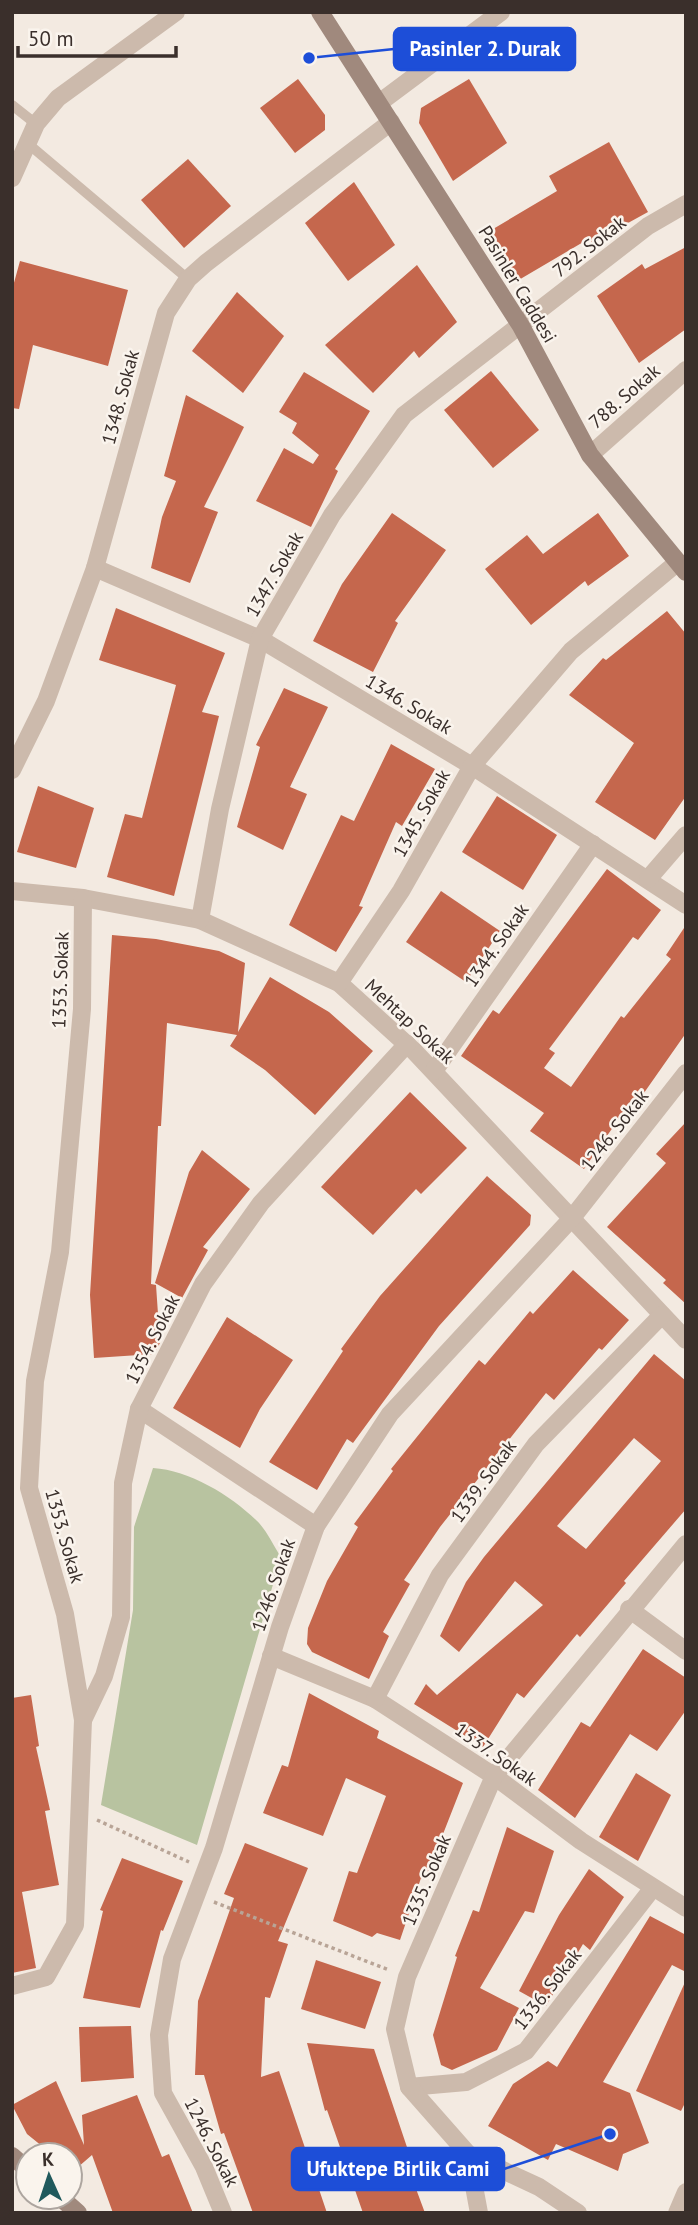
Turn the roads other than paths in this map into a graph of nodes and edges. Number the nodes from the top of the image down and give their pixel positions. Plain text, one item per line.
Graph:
1 (176, 12) edge
2 (320, 12) edge
3 (501, 12) edge
4 (379, 103) junction
5 (12, 105) edge
6 (391, 122) junction
7 (36, 124) junction
8 (26, 142) junction
9 (12, 178) edge
10 (686, 204) edge
11 (188, 279) junction
12 (521, 326) junction
13 (686, 370) edge
14 (590, 454) junction
15 (682, 567) edge
16 (95, 568) junction
17 (260, 639) junction
18 (13, 766) edge
19 (472, 766) junction
20 (686, 835) edge
21 (593, 844) junction
22 (648, 879) junction
23 (12, 891) edge
24 (83, 898) junction
25 (686, 905) edge
26 (200, 920) junction
27 (339, 983) junction
28 (408, 1044) junction
29 (434, 1071) junction
30 (685, 1077) edge
31 (572, 1217) junction
32 (662, 1315) junction
33 (686, 1340) edge
34 (139, 1409) junction
35 (316, 1526) junction
36 (686, 1544) edge
37 (629, 1609) junction
38 (686, 1651) edge
39 (271, 1657) junction
40 (375, 1699) junction
41 (83, 1720) junction
42 (494, 1776) junction
43 (652, 1889) junction
44 (686, 1908) edge
45 (12, 1986) edge
46 (409, 2087) junction
47 (468, 2154) junction
48 (686, 2192) edge
49 (223, 2213) edge
50 (479, 2213) edge
51 (578, 2213) edge
52 (677, 2213) edge

1 - 7 street
2 - 4 street, Pasinler Caddesi
3 - 4 street
4 - 6 street, Pasinler Caddesi
5 - 7 lane
6 - 11 street, 1348. Sokak
6 - 12 street, Pasinler Caddesi
7 - 8 street
8 - 9 street
8 - 11 lane
10 - 12 street, 792. Sokak
11 - 16 street, 1348. Sokak
12 - 14 street, Pasinler Caddesi
12 - 17 street, 1347. Sokak
13 - 14 street, 788. Sokak
14 - 15 street, Pasinler Caddesi
15 - 19 street, 1345. Sokak
16 - 17 street, 1346. Sokak
16 - 18 street, 1348. Sokak
17 - 19 street, 1346. Sokak
17 - 26 street, 1347. Sokak
19 - 21 street, 1346. Sokak
19 - 27 street, 1345. Sokak
20 - 22 street
21 - 22 street, 1346. Sokak
21 - 29 street, 1344. Sokak
22 - 25 street, 1346. Sokak
23 - 24 street, Mehtap Sokak
24 - 26 street, Mehtap Sokak
24 - 41 street, 1353. Sokak
26 - 27 street, Mehtap Sokak
27 - 28 street, Mehtap Sokak
28 - 29 street, Mehtap Sokak
28 - 34 street, 1354. Sokak
29 - 31 street, Mehtap Sokak
30 - 31 street, 1246. Sokak
31 - 32 street, Mehtap Sokak
31 - 35 street, 1246. Sokak
32 - 33 street, Mehtap Sokak
32 - 40 street, 1339. Sokak
34 - 35 street
34 - 41 street, 1354. Sokak
35 - 39 street, 1246. Sokak
36 - 37 street, 1335. Sokak
37 - 38 street
37 - 42 street, 1335. Sokak
39 - 40 street, 1337. Sokak
39 - 49 street, 1246. Sokak
40 - 42 street, 1337. Sokak
41 - 45 street, 1353. Sokak
42 - 43 street, 1337. Sokak
42 - 46 street, 1335. Sokak
43 - 44 street, 1337. Sokak
43 - 46 street, 1336. Sokak
46 - 47 street, 1335. Sokak
47 - 50 street
47 - 51 street, 1335. Sokak
48 - 52 street

